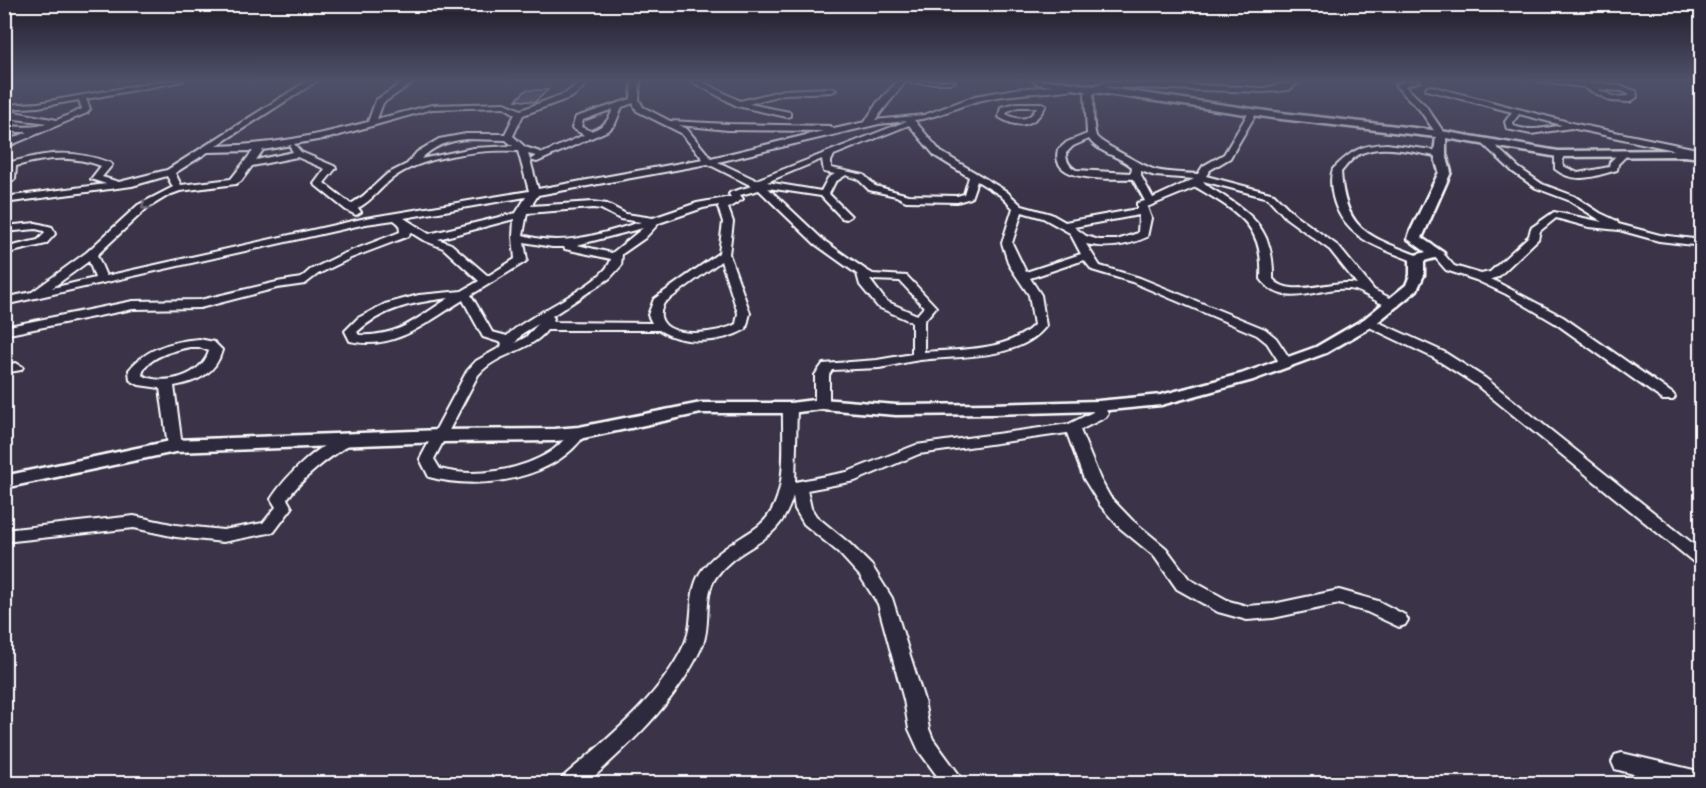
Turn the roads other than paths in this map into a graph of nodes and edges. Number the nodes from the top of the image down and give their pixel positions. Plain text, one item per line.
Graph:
1 (30, 118) edge
2 (68, 118) edge
3 (253, 118) edge
4 (374, 118) edge
5 (392, 118) edge
6 (518, 118) edge
7 (582, 118) edge
8 (613, 118) edge
9 (654, 118) edge
10 (871, 118) edge
11 (918, 118) edge
12 (923, 118) edge
13 (1090, 118) edge
14 (1249, 118) edge
15 (1301, 118) edge
16 (1429, 118) edge
17 (1513, 118) edge
18 (1543, 118) edge
19 (662, 122) junction
20 (911, 122) junction
21 (58, 123) junction
22 (372, 123) junction
23 (868, 123) junction
24 (1575, 126) junction
25 (4, 129) edge
26 (844, 129) junction
27 (37, 131) junction
28 (590, 134) junction
29 (1440, 134) junction
30 (1091, 135) junction
31 (508, 137) junction
32 (1485, 141) junction
33 (292, 142) junction
34 (4, 145) edge
35 (260, 148) junction
36 (209, 149) junction
37 (522, 149) junction
38 (830, 153) junction
39 (1701, 153) edge
40 (298, 154) junction
41 (1440, 154) junction
42 (1558, 154) junction
43 (542, 155) junction
44 (1622, 155) junction
45 (709, 161) junction
46 (7, 164) edge
47 (248, 164) junction
48 (527, 164) junction
49 (410, 166) junction
50 (1136, 171) junction
51 (170, 172) junction
52 (845, 172) junction
53 (974, 175) junction
54 (1199, 180) junction
55 (132, 183) junction
56 (4, 184) edge
57 (758, 184) junction
58 (178, 188) junction
59 (534, 193) junction
60 (824, 194) junction
61 (738, 199) junction
62 (4, 200) edge
63 (1147, 207) junction
64 (350, 208) junction
65 (1018, 208) junction
66 (521, 213) junction
67 (846, 216) dead end
68 (400, 220) junction
69 (366, 221) junction
70 (655, 221) junction
71 (1070, 228) junction
72 (4, 229) edge
73 (1634, 232) junction
74 (518, 237) junction
75 (427, 238) junction
76 (1701, 243) edge
77 (558, 245) junction
78 (4, 251) edge
79 (1437, 253) junction
80 (91, 254) junction
81 (724, 254) junction
82 (1087, 255) junction
83 (617, 257) junction
84 (1417, 259) junction
85 (862, 272) junction
86 (1023, 277) junction
87 (1480, 278) junction
88 (102, 281) junction
89 (486, 281) junction
90 (4, 292) edge
91 (38, 292) junction
92 (465, 294) junction
93 (1372, 295) junction
94 (4, 302) edge
95 (566, 303) junction
96 (1394, 303) junction
97 (918, 321) junction
98 (1369, 322) junction
99 (544, 327) junction
100 (658, 327) junction
101 (4, 331) edge
102 (507, 345) junction
103 (918, 356) junction
104 (1286, 362) junction
105 (167, 384) junction
106 (1668, 397) dead end
107 (822, 404) junction
108 (1098, 406) junction
109 (790, 408) junction
110 (1072, 428) junction
111 (579, 433) junction
112 (441, 436) junction
113 (345, 441) junction
114 (176, 446) junction
115 (4, 482) edge
116 (793, 488) junction
117 (4, 536) edge
118 (1701, 560) edge
119 (1399, 620) dead end
120 (1622, 762) dead end
121 (1701, 782) edge
122 (570, 783) edge
123 (956, 783) edge

1 - 21 street
2 - 21 street
3 - 36 street
4 - 22 street
5 - 22 street
6 - 31 street
7 - 28 street
8 - 28 street
9 - 19 street
10 - 23 street
11 - 23 street
12 - 20 street
13 - 30 street
14 - 54 street
15 - 29 street
16 - 29 street
17 - 24 street
18 - 24 street
19 - 26 street
19 - 45 street
20 - 38 street
20 - 53 street
21 - 27 street
22 - 33 street
23 - 26 street
24 - 39 street
25 - 27 street
26 - 45 street
27 - 34 street
28 - 43 street
29 - 32 street
29 - 41 street
30 - 50 street
30 - 50 street
31 - 37 street
31 - 49 street
32 - 42 street
32 - 73 street
33 - 35 street
33 - 40 street
35 - 36 street
35 - 47 street
36 - 51 street
37 - 43 street
37 - 48 street
37 - 49 street
38 - 52 street
38 - 57 street
39 - 44 street
40 - 47 street
40 - 64 street
41 - 79 street
41 - 84 street
42 - 44 street
42 - 44 street
43 - 48 street
45 - 57 street
45 - 59 street
46 - 55 street
46 - 56 street
47 - 58 street
48 - 59 street
49 - 64 street
50 - 54 street
50 - 63 street
51 - 55 street
51 - 58 street
52 - 53 street
52 - 60 street
53 - 65 street
54 - 63 street
54 - 93 street
54 - 93 street
55 - 62 street
57 - 60 street
57 - 61 street
57 - 85 street
58 -> 80 street
59 - 66 street
59 - 68 street
60 - 67 street
61 - 70 street
61 - 81 street
63 - 71 street
63 - 71 street
64 - 69 street
65 - 71 street
65 - 86 street
66 - 70 street
66 - 74 street
66 - 75 street
68 - 69 street
68 - 75 street
68 - 101 street
69 - 88 street
70 - 77 street
70 - 83 street
71 - 82 street
72 - 78 street
73 - 76 street
73 - 87 street
74 - 77 street
74 - 89 street
75 - 89 street
77 - 83 street
79 - 84 street
79 - 87 street
80 - 88 street
80 - 91 street
81 - 100 street
81 - 100 street
82 - 86 street
82 - 104 street
83 - 95 street
84 - 96 street
85 - 97 street
85 - 97 street
86 - 103 street
87 - 106 street
88 - 91 street
89 - 92 street
90 - 91 street
91 - 94 street
92 - 92 street
92 - 102 street
93 - 96 street
95 - 99 street
95 - 102 street
96 - 98 street
97 - 103 street
98 - 104 street
98 - 118 street
99 - 100 street
99 - 102 street
102 - 112 street
103 - 107 street
104 - 108 street
105 - 105 street
105 - 114 street
107 - 108 street
107 - 109 street
108 - 110 street
109 - 111 street
109 - 116 street
110 - 116 street
110 - 119 street
111 - 112 street
111 - 112 street
112 - 113 street
113 - 114 street
113 - 117 street
114 - 115 street
116 - 122 street
116 - 123 street
120 - 121 street

